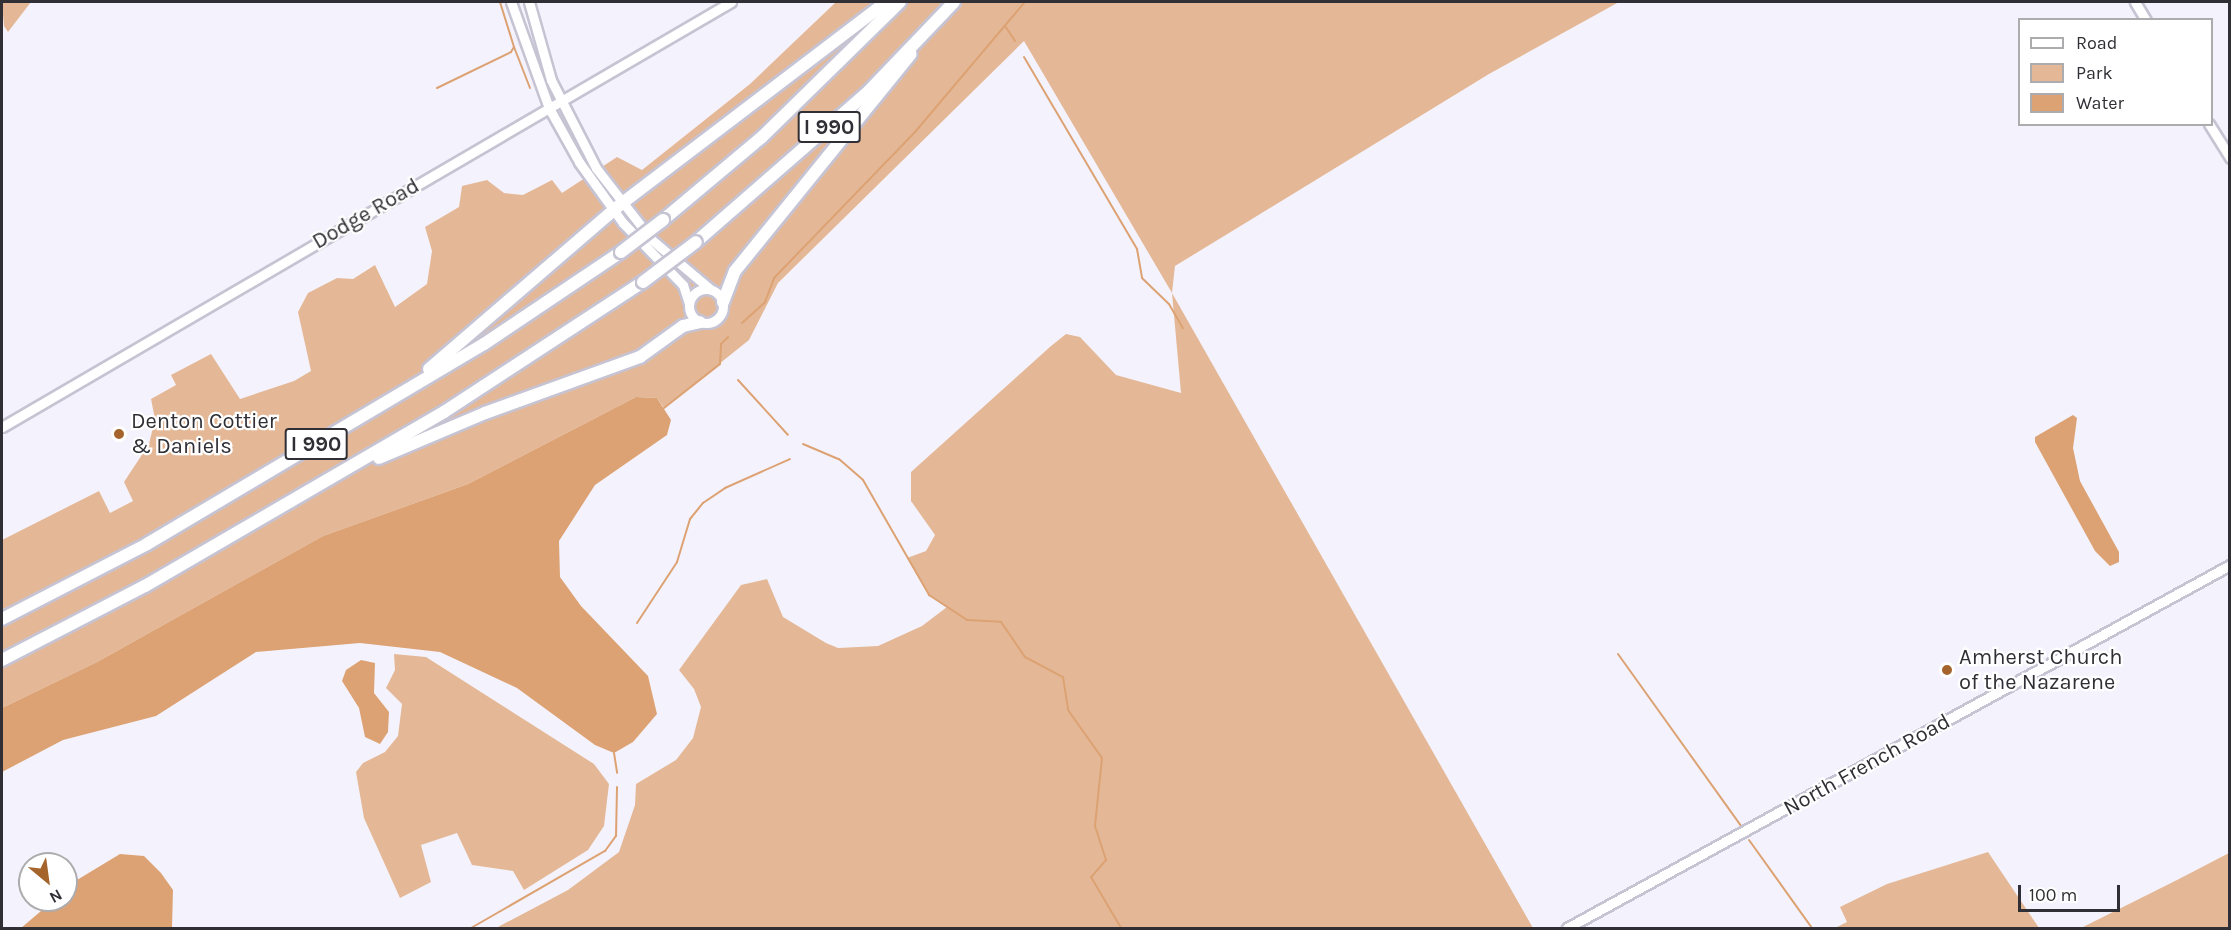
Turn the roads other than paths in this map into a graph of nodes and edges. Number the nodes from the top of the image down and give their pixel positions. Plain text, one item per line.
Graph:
1 (511, 2) edge
2 (529, 2) edge
3 (731, 2) edge
4 (886, 2) edge
5 (900, 2) edge
6 (954, 2) edge
7 (2135, 2) edge
8 (2145, 18) edge
9 (922, 35) junction
10 (560, 102) junction
11 (549, 108) junction
12 (2210, 126) edge
13 (2229, 158) edge
14 (617, 207) junction
15 (710, 289) junction
16 (723, 302) junction
17 (689, 304) junction
18 (700, 322) junction
19 (2, 427) edge
20 (345, 427) junction
21 (333, 477) junction
22 (2229, 565) edge
23 (2, 619) edge
24 (2, 660) edge
25 (1567, 928) edge

1 - 11 main road
2 - 10 main road
3 - 10 main road, Dodge Road
4 - 14 highway
5 - 20 highway, I 990, bridge
6 - 9 highway, I 990
7 - 8 main road
9 - 16 highway
9 - 21 highway, I 990, bridge
10 - 11 main road, Dodge Road
10 - 14 main road
11 - 14 main road
11 - 19 main road, Dodge Road
12 - 13 main road
14 - 15 main road
14 - 17 main road
14 - 20 highway
15 - 16 main road
15 - 17 main road
16 - 18 main road
17 - 18 main road
18 - 21 highway
20 - 23 highway, I 990
21 - 24 highway, I 990
22 - 25 main road, North French Road

